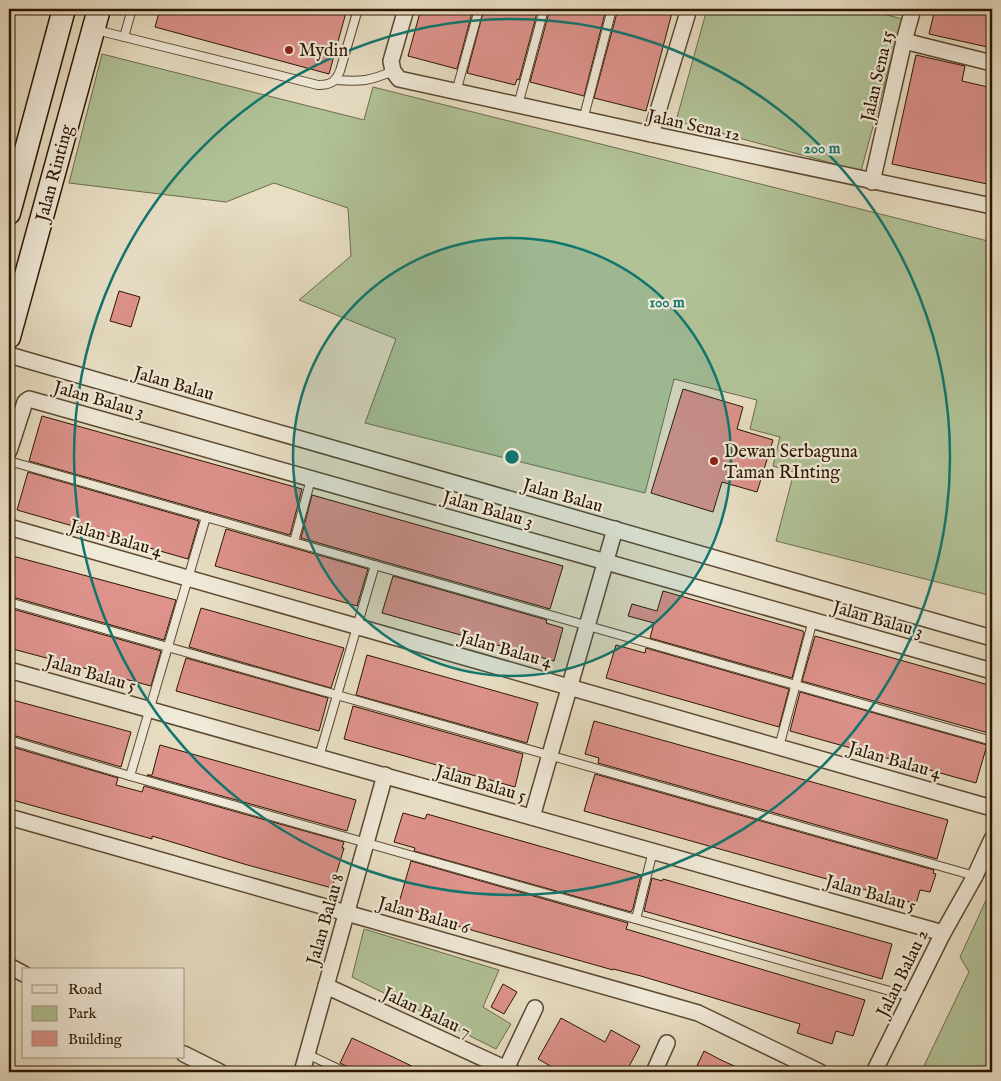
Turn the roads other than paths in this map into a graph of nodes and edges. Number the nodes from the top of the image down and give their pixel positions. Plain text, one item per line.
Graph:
1 (64, 9) edge
2 (132, 9) edge
3 (358, 9) edge
4 (406, 9) edge
5 (479, 9) edge
6 (544, 9) edge
7 (612, 9) edge
8 (689, 9) edge
9 (913, 9) edge
10 (96, 19) edge
11 (124, 36) junction
12 (904, 41) junction
13 (992, 63) edge
14 (393, 71) junction
15 (336, 80) junction
16 (456, 92) junction
17 (518, 105) junction
18 (583, 120) junction
19 (650, 134) junction
20 (872, 182) junction
21 (992, 206) edge
22 (9, 213) edge
23 (9, 337) edge
24 (9, 355) edge
25 (9, 451) edge
26 (9, 461) edge
27 (312, 479) junction
28 (206, 517) junction
29 (9, 527) edge
30 (615, 529) junction
31 (294, 542) junction
32 (605, 562) junction
33 (375, 565) junction
34 (188, 578) junction
35 (9, 602) edge
36 (814, 620) junction
37 (357, 626) junction
38 (587, 626) junction
39 (992, 638) edge
40 (168, 647) junction
41 (9, 670) edge
42 (992, 670) edge
43 (796, 685) junction
44 (569, 687) junction
45 (337, 695) junction
46 (150, 709) junction
47 (9, 740) edge
48 (992, 741) edge
49 (779, 747) junction
50 (550, 756) junction
51 (319, 757) junction
52 (130, 776) junction
53 (385, 776) junction
54 (992, 808) edge
55 (9, 817) edge
56 (532, 817) junction
57 (992, 839) edge
58 (366, 842) junction
59 (653, 851) junction
60 (975, 876) junction
61 (346, 912) junction
62 (636, 919) junction
63 (942, 933) junction
64 (9, 966) edge
65 (22, 973) edge
66 (326, 986) junction
67 (911, 997) junction
68 (535, 1008) dead end
69 (667, 1043) dead end
70 (185, 1054) edge
71 (307, 1054) junction
72 (508, 1071) edge
73 (220, 1072) edge
74 (302, 1072) edge
75 (345, 1072) edge
76 (654, 1072) edge
77 (820, 1072) edge
78 (874, 1072) edge

1 - 22 main road, Jalan Rinting
2 - 11 lane
3 - 15 lane
4 - 14 street
5 - 16 lane
6 - 17 lane
7 - 18 lane
8 - 19 street
9 - 12 street, Jalan Sena 15
10 - 11 lane
10 - 23 main road, Jalan Rinting
11 - 15 lane
12 - 13 street
12 - 20 street, Jalan Sena 15
14 - 15 lane
14 - 16 street, Jalan Sena 12
16 - 17 street, Jalan Sena 12
17 - 18 street, Jalan Sena 12
18 - 19 street, Jalan Sena 12
19 - 20 street, Jalan Sena 12
20 - 21 street, Jalan Sena 12
24 - 30 street, Jalan Balau
25 - 27 street, Jalan Balau 3
26 - 28 lane
27 - 31 lane
27 - 32 street, Jalan Balau 3
28 - 31 lane
28 - 34 lane
29 - 34 street, Jalan Balau 4
30 - 32 street
30 - 39 street, Jalan Balau
31 - 33 lane
32 - 36 street, Jalan Balau 3
32 - 38 street
33 - 37 lane
33 - 38 lane
34 - 37 street, Jalan Balau 4
34 - 40 lane
35 - 40 lane
36 - 42 street, Jalan Balau 3
36 - 43 lane
37 - 44 street, Jalan Balau 4
37 - 45 lane
38 - 43 lane
38 - 44 street
40 - 45 lane
40 - 46 lane
41 - 46 street, Jalan Balau 5
43 - 48 lane
43 - 49 lane
44 - 49 street, Jalan Balau 4
44 - 50 street
45 - 50 lane
45 - 51 lane
46 - 51 street, Jalan Balau 5
46 - 52 lane
47 - 52 lane
49 - 54 street, Jalan Balau 4
50 - 56 street
50 - 60 lane
51 - 53 street, Jalan Balau 5
52 - 58 lane
53 - 56 street, Jalan Balau 5
53 - 58 street, Jalan Balau 8
55 - 61 street, Jalan Balau 6
56 - 59 street, Jalan Balau 5
57 - 60 street, Jalan Balau 2
58 - 61 street, Jalan Balau 8
58 - 62 lane
59 - 62 lane
59 - 63 street, Jalan Balau 5
60 - 63 street, Jalan Balau 2
61 - 66 street, Jalan Balau 8
61 - 77 street, Jalan Balau 6
62 - 67 lane
63 - 67 street, Jalan Balau 2
64 - 65 street
66 - 71 street, Jalan Balau 8
66 - 72 street, Jalan Balau 7
67 - 78 street, Jalan Balau 2
68 - 72 street
69 - 76 street
70 - 73 street
71 - 74 street, Jalan Balau 8
71 - 75 lane

